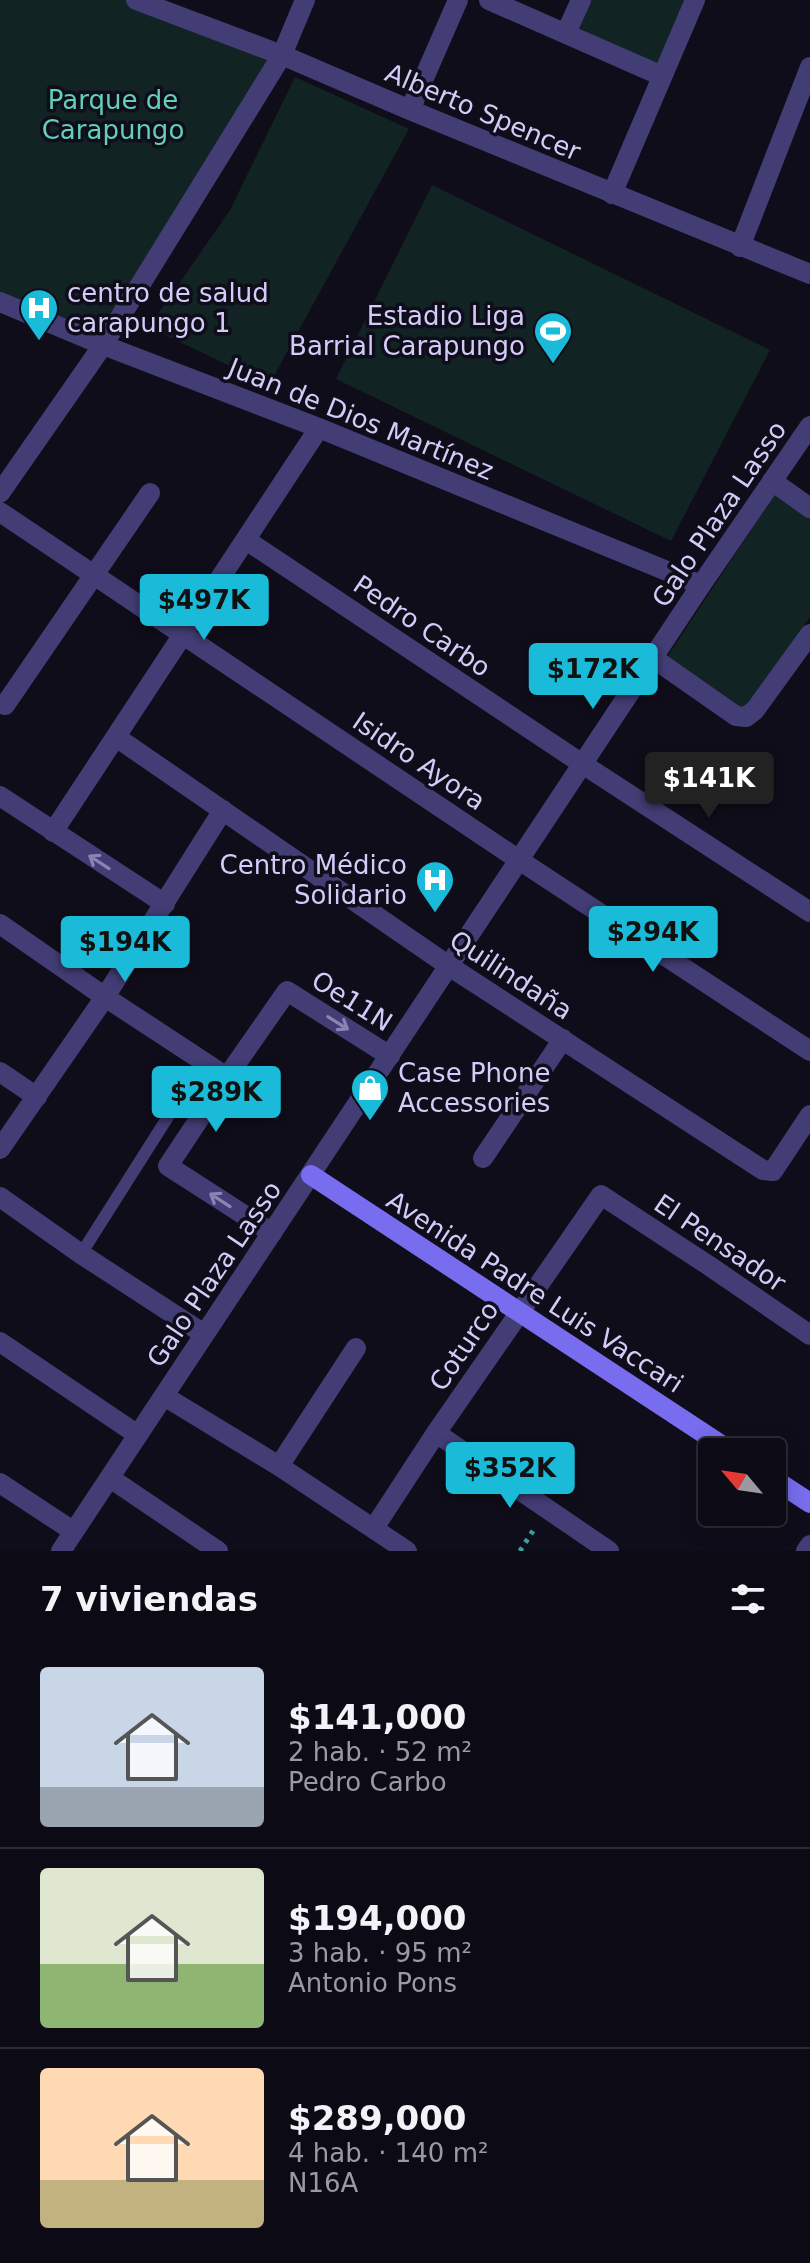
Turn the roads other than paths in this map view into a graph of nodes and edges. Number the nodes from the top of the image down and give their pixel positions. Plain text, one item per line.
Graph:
1 (136, 0) edge
2 (305, 0) edge
3 (458, 0) edge
4 (489, 0) edge
5 (581, 0) edge
6 (695, 0) edge
7 (158, 4) edge
8 (566, 33) junction
9 (282, 55) junction
10 (810, 67) edge
11 (662, 76) junction
12 (410, 110) junction
13 (612, 194) junction
14 (740, 247) junction
15 (810, 274) edge
16 (0, 302) edge
17 (103, 345) junction
18 (810, 426) edge
19 (319, 428) junction
20 (772, 481) junction
21 (0, 493) edge
22 (150, 493) dead end
23 (810, 508) edge
24 (0, 512) edge
25 (246, 540) junction
26 (95, 575) junction
27 (701, 585) junction
28 (183, 635) junction
29 (809, 638) edge
30 (653, 658) junction
31 (5, 705) dead end
32 (116, 737) junction
33 (584, 765) junction
34 (0, 796) edge
35 (223, 810) junction
36 (53, 832) junction
37 (519, 860) junction
38 (165, 904) junction
39 (810, 912) edge
40 (0, 924) edge
41 (449, 966) junction
42 (105, 997) junction
43 (563, 1039) junction
44 (810, 1051) edge
45 (390, 1056) junction
46 (0, 1072) edge
47 (227, 1077) junction
48 (185, 1090) dead end
49 (37, 1097) junction
50 (810, 1115) edge
51 (0, 1149) edge
52 (483, 1158) dead end
53 (311, 1175) junction
54 (601, 1195) joint
55 (0, 1197) edge
56 (272, 1233) junction
57 (81, 1254) junction
58 (519, 1312) junction
59 (204, 1334) junction
60 (810, 1335) edge
61 (0, 1342) edge
62 (356, 1348) dead end
63 (164, 1396) junction
64 (436, 1433) junction
65 (138, 1435) junction
66 (711, 1438) edge
67 (279, 1466) junction
68 (110, 1478) junction
69 (0, 1483) edge
70 (786, 1487) edge
71 (810, 1503) edge
72 (374, 1528) junction
73 (73, 1531) junction
74 (810, 1545) edge
75 (61, 1551) edge
76 (218, 1551) edge
77 (407, 1551) edge
78 (609, 1551) edge
79 (806, 1551) edge

1 - 7 street, Alberto Spencer
2 - 9 street
3 - 12 street
4 - 8 street
5 - 8 street
6 - 11 street
7 - 9 street, Alberto Spencer
8 - 11 street
9 - 12 street, Alberto Spencer
9 - 17 street
10 - 14 street
11 - 13 street
12 - 13 street, Alberto Spencer
13 - 14 street, Alberto Spencer
14 - 15 street, Alberto Spencer
16 - 17 street, Juan de Dios Martínez
17 - 19 street, Juan de Dios Martínez
17 - 21 street
18 - 20 street, Galo Plaza Lasso
19 - 25 street
19 - 27 street, Juan de Dios Martínez
20 - 23 street
20 - 27 street, Galo Plaza Lasso
22 - 26 street
24 - 26 street, Isidro Ayora
25 - 28 street
25 - 33 street, Pedro Carbo
26 - 28 street, Isidro Ayora
26 - 31 street
27 - 30 street, Galo Plaza Lasso
28 - 32 street
28 - 37 street, Isidro Ayora
29 - 30 street
30 - 33 street, Galo Plaza Lasso
32 - 35 street, Quilindaña
32 - 36 street
33 - 37 street, Galo Plaza Lasso
33 - 39 street, Pedro Carbo
34 - 36 street
35 - 38 street
35 - 41 street, Quilindaña
38 -> 36 street
37 - 41 street, Galo Plaza Lasso
37 - 44 street, Isidro Ayora
38 - 42 street
40 - 42 street
41 - 43 street, Quilindaña
41 - 45 street, Galo Plaza Lasso
42 - 47 street
42 - 49 street
43 - 50 street, Quilindaña
43 - 52 street
47 -> 45 street, Oe11N
45 - 53 street, Galo Plaza Lasso
46 - 49 street
56 -> 47 street
48 - 57 lane
49 - 51 street
53 - 56 street, Galo Plaza Lasso
53 - 58 main road, Avenida Padre Luis Vaccari
54 - 58 street, Coturco
54 - 60 street, El Pensador
55 - 57 street
56 - 59 street, Galo Plaza Lasso
57 - 59 street
58 - 64 street, Coturco
58 - 66 main road, Avenida Padre Luis Vaccari
59 - 63 street, Galo Plaza Lasso
61 - 65 street
62 - 67 street
63 - 65 street, Galo Plaza Lasso
63 - 67 street
64 - 72 street, Coturco
64 - 78 street
65 - 68 street, Galo Plaza Lasso
67 - 72 street
68 - 73 street, Galo Plaza Lasso
68 - 76 street
69 - 73 street
70 - 71 main road
72 - 77 street
73 - 75 street, Galo Plaza Lasso
74 - 79 street

